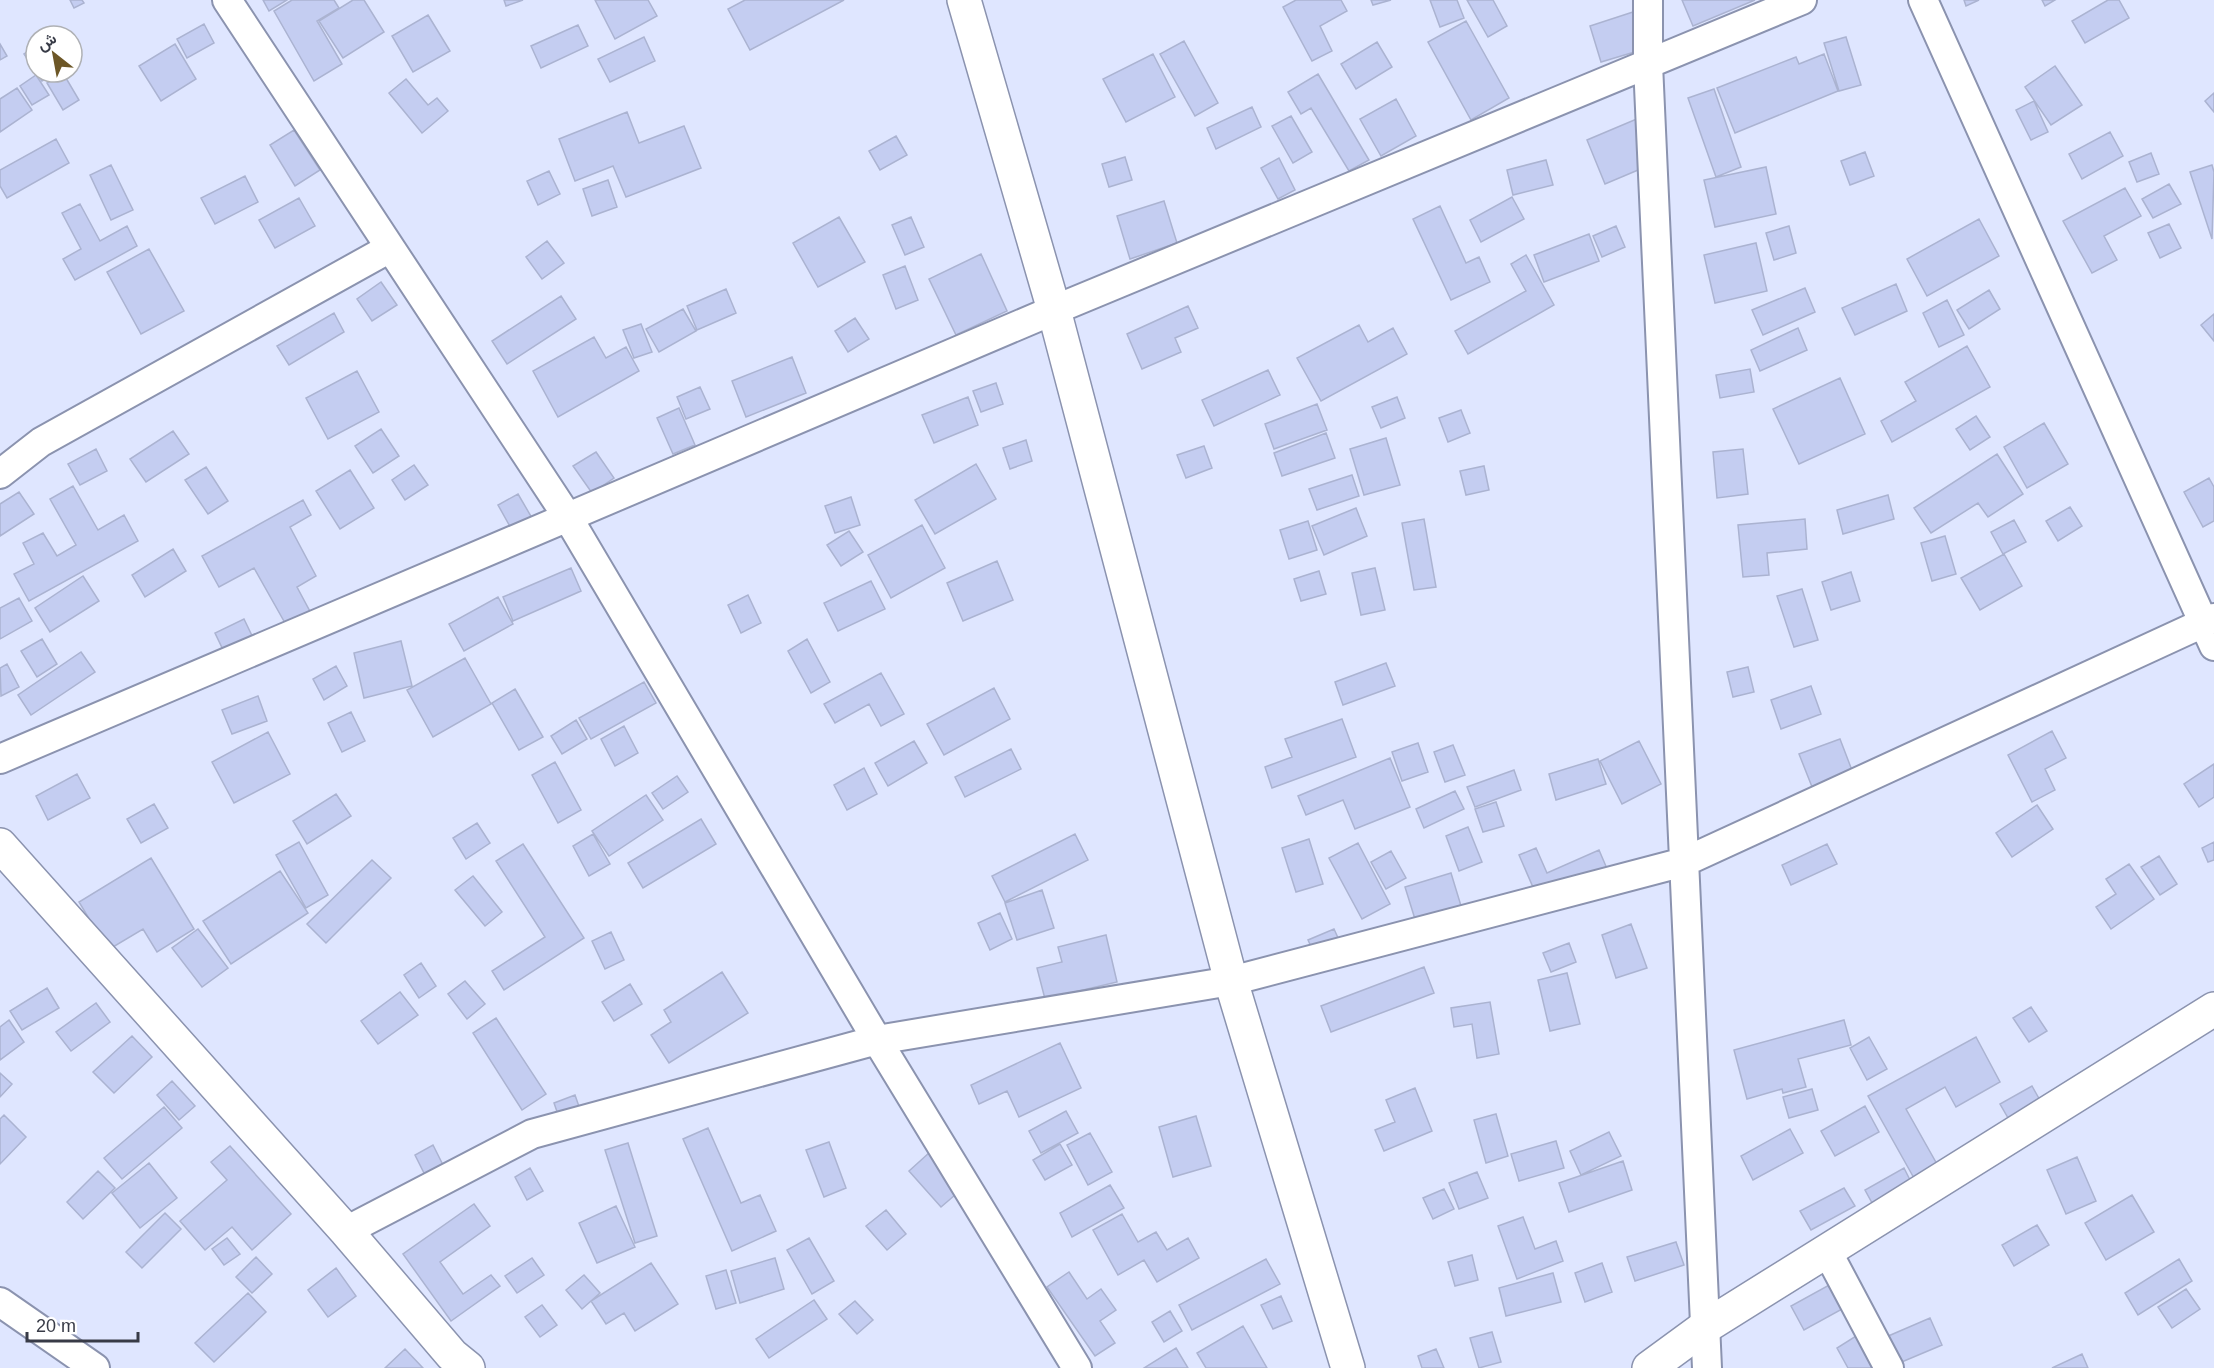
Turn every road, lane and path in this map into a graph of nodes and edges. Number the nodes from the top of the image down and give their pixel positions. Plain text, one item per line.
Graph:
1 (227, 0) edge
2 (964, 0) edge
3 (1648, 0) edge
4 (1802, 0) edge
5 (1923, 0) edge
6 (1648, 64) junction
7 (390, 248) junction
8 (1054, 310) junction
9 (0, 474) edge
10 (567, 516) junction
11 (2210, 629) edge
12 (0, 759) edge
13 (0, 845) edge
14 (1684, 862) junction
15 (1231, 981) junction
16 (2214, 1010) edge
17 (877, 1040) junction
18 (346, 1231) junction
19 (1827, 1251) junction
20 (4, 1311) edge
21 (1705, 1327) junction
22 (452, 1364) edge
23 (95, 1368) edge
24 (1077, 1368) edge
25 (1348, 1368) edge
26 (1649, 1368) edge
27 (1707, 1368) edge
28 (1889, 1368) edge

1 - 7 street
2 - 8 street
3 - 6 street
4 - 6 street
5 - 11 street
6 - 8 street
6 - 14 street
7 - 9 street
7 - 10 street
8 - 10 street
8 - 15 street
10 - 12 street
10 - 17 street
11 - 14 street
13 - 18 street
14 - 15 street
14 - 21 street
15 - 17 street
15 - 25 street
16 - 19 street
17 - 18 street
17 - 24 street
18 - 22 street
19 - 21 street
19 - 28 street
20 - 23 street
21 - 26 street
21 - 27 street

